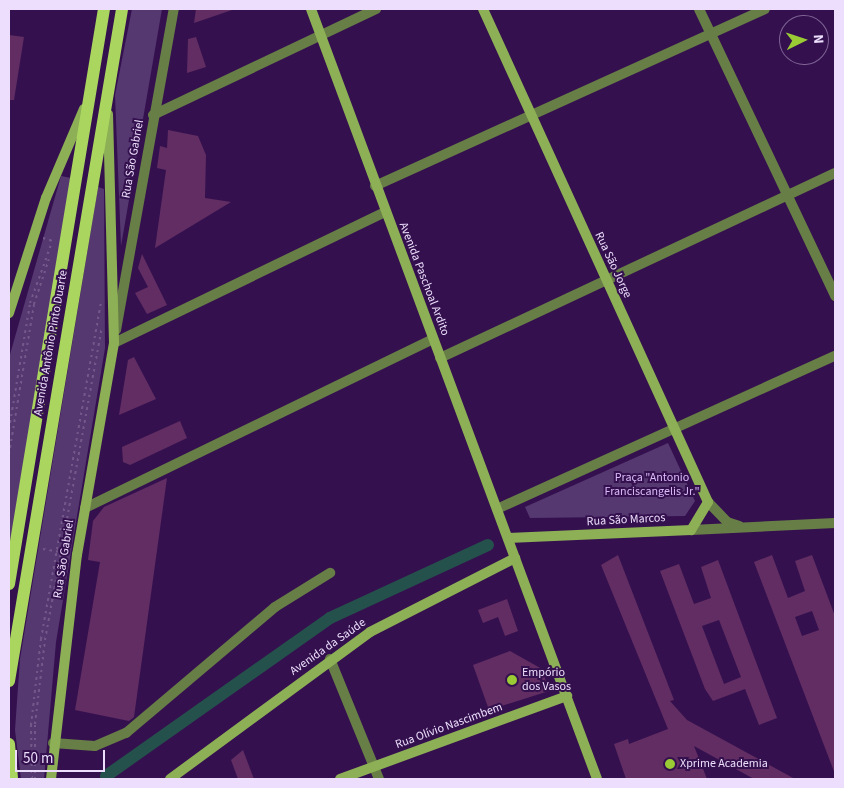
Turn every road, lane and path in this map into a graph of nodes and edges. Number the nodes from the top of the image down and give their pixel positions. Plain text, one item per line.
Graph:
1 (104, 9) edge
2 (122, 9) edge
3 (174, 9) edge
4 (311, 9) edge
5 (376, 9) edge
6 (483, 9) edge
7 (699, 9) edge
8 (765, 9) edge
9 (710, 34) junction
10 (320, 36) junction
11 (108, 93) junction
12 (90, 94) junction
13 (153, 115) junction
14 (531, 115) junction
15 (835, 173) edge
16 (375, 186) junction
17 (788, 195) junction
18 (385, 212) junction
19 (606, 279) junction
20 (103, 293) dead end
21 (835, 296) edge
22 (107, 300) dead end
23 (9, 313) edge
24 (433, 339) junction
25 (114, 344) junction
26 (835, 356) edge
27 (440, 358) junction
28 (9, 429) edge
29 (676, 430) junction
30 (9, 454) edge
31 (708, 502) junction
32 (85, 508) junction
33 (497, 509) junction
34 (835, 523) edge
35 (745, 527) junction
36 (691, 530) junction
37 (528, 537) junction
38 (508, 538) junction
39 (40, 548) dead end
40 (56, 551) junction
41 (60, 552) junction
42 (73, 554) dead end
43 (515, 558) junction
44 (330, 573) dead end
45 (9, 584) edge
46 (330, 659) junction
47 (9, 682) edge
48 (567, 696) junction
49 (53, 743) junction
50 (9, 744) edge
51 (374, 767) junction
52 (12, 779) edge
53 (33, 779) edge
54 (50, 779) edge
55 (170, 779) edge
56 (340, 779) edge
57 (380, 779) edge
58 (597, 779) edge

1 - 12 main road, Avenida Antônio Pinto Duarte
2 - 11 main road, Avenida Antônio Pinto Duarte
3 - 13 street, Rua São Gabriel
4 - 10 main road, Avenida Paschoal Ardito
5 - 10 street
6 - 14 main road, Rua São Jorge
7 - 9 street
8 - 9 street
9 - 14 street
9 - 17 street
10 - 13 street
10 - 16 main road, Avenida Paschoal Ardito
11 - 25 main road, Rua São Gabriel
11 - 47 main road, Avenida Antônio Pinto Duarte
12 - 23 main road
12 - 45 main road, Avenida Antônio Pinto Duarte
13 - 25 street, Rua São Gabriel
14 - 16 street
14 - 19 main road, Rua São Jorge
15 - 17 street
16 - 18 main road, Avenida Paschoal Ardito
17 - 19 street
17 - 21 street
18 - 24 main road, Avenida Paschoal Ardito
18 - 25 street
19 - 27 street
19 - 29 main road, Rua São Jorge
20 - 40 path
22 - 41 path
24 - 27 main road, Avenida Paschoal Ardito
24 - 32 street
25 - 32 main road, Rua São Gabriel
26 - 29 street
27 - 33 main road, Avenida Paschoal Ardito
28 - 30 path
29 - 31 main road, Rua São Jorge
29 - 33 street
31 - 35 street, Rua São Marcos
31 - 36 main road
32 - 49 main road, Rua São Gabriel
33 - 38 main road, Avenida Paschoal Ardito
34 - 35 street, Rua São Marcos
35 - 36 street, Rua São Marcos
36 - 37 main road, Rua São Marcos
37 - 38 main road, Rua São Marcos
37 - 43 main road
38 - 43 main road, Avenida Paschoal Ardito
39 - 40 path
40 - 41 path
40 - 53 path
41 - 42 path
41 - 53 path
43 - 46 main road, Avenida da Saúde
43 - 48 main road, Avenida Paschoal Ardito
44 - 49 street
46 - 51 street
46 - 55 main road, Avenida da Saúde
48 - 51 main road, Rua Olívio Nascimbem
48 - 58 main road, Avenida Paschoal Ardito
49 - 54 main road, Rua São Gabriel
50 - 52 main road
51 - 56 main road, Rua Olívio Nascimbem
51 - 57 street

